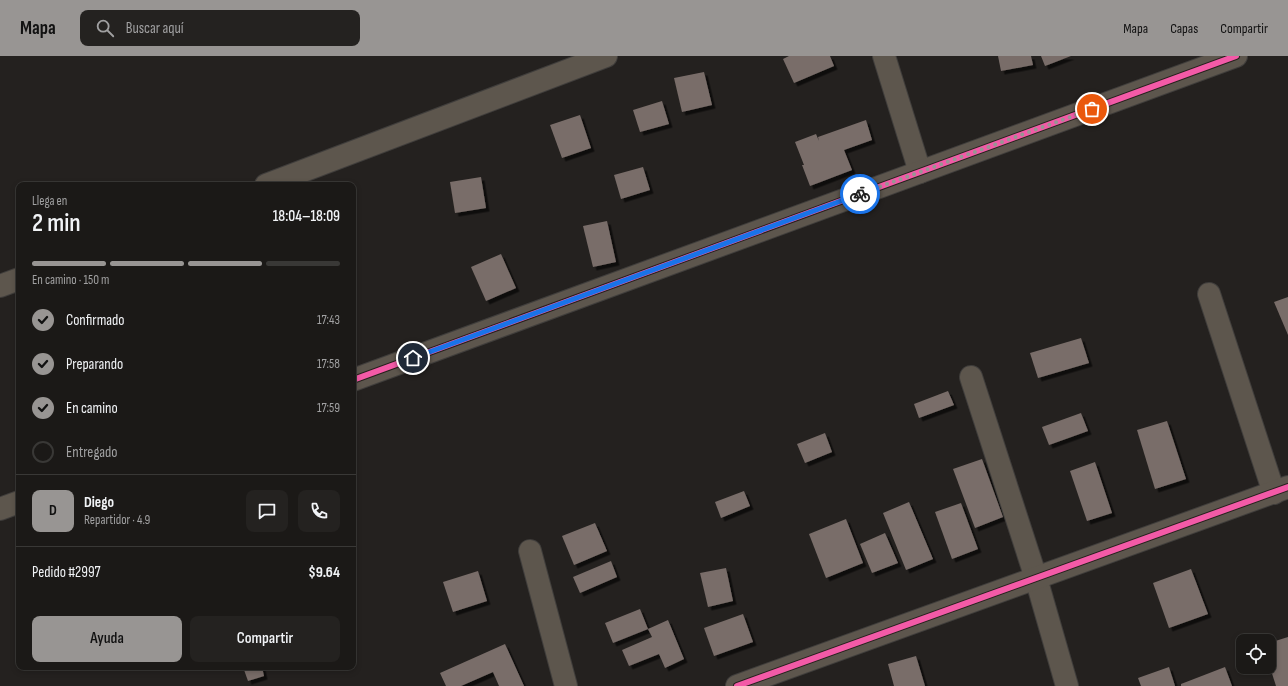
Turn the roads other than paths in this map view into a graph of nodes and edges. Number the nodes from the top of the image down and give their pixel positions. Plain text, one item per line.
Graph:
1 (606, 56) edge
2 (884, 56) edge
3 (1236, 56) edge
4 (920, 172) junction
5 (274, 182) edge
6 (16, 280) edge
7 (0, 286) edge
8 (1209, 294) dead end
9 (971, 377) dead end
10 (356, 379) edge
11 (1281, 490) edge
12 (16, 503) edge
13 (0, 509) edge
14 (530, 551) dead end
15 (1036, 578) junction
16 (566, 686) edge
17 (737, 686) edge
18 (1067, 686) edge

1 - 5 street
2 - 4 street
3 - 4 street
4 - 10 street
6 - 7 street
8 - 11 street
9 - 15 street
11 - 15 street
12 - 13 street
14 - 16 street
15 - 17 street
15 - 18 street

